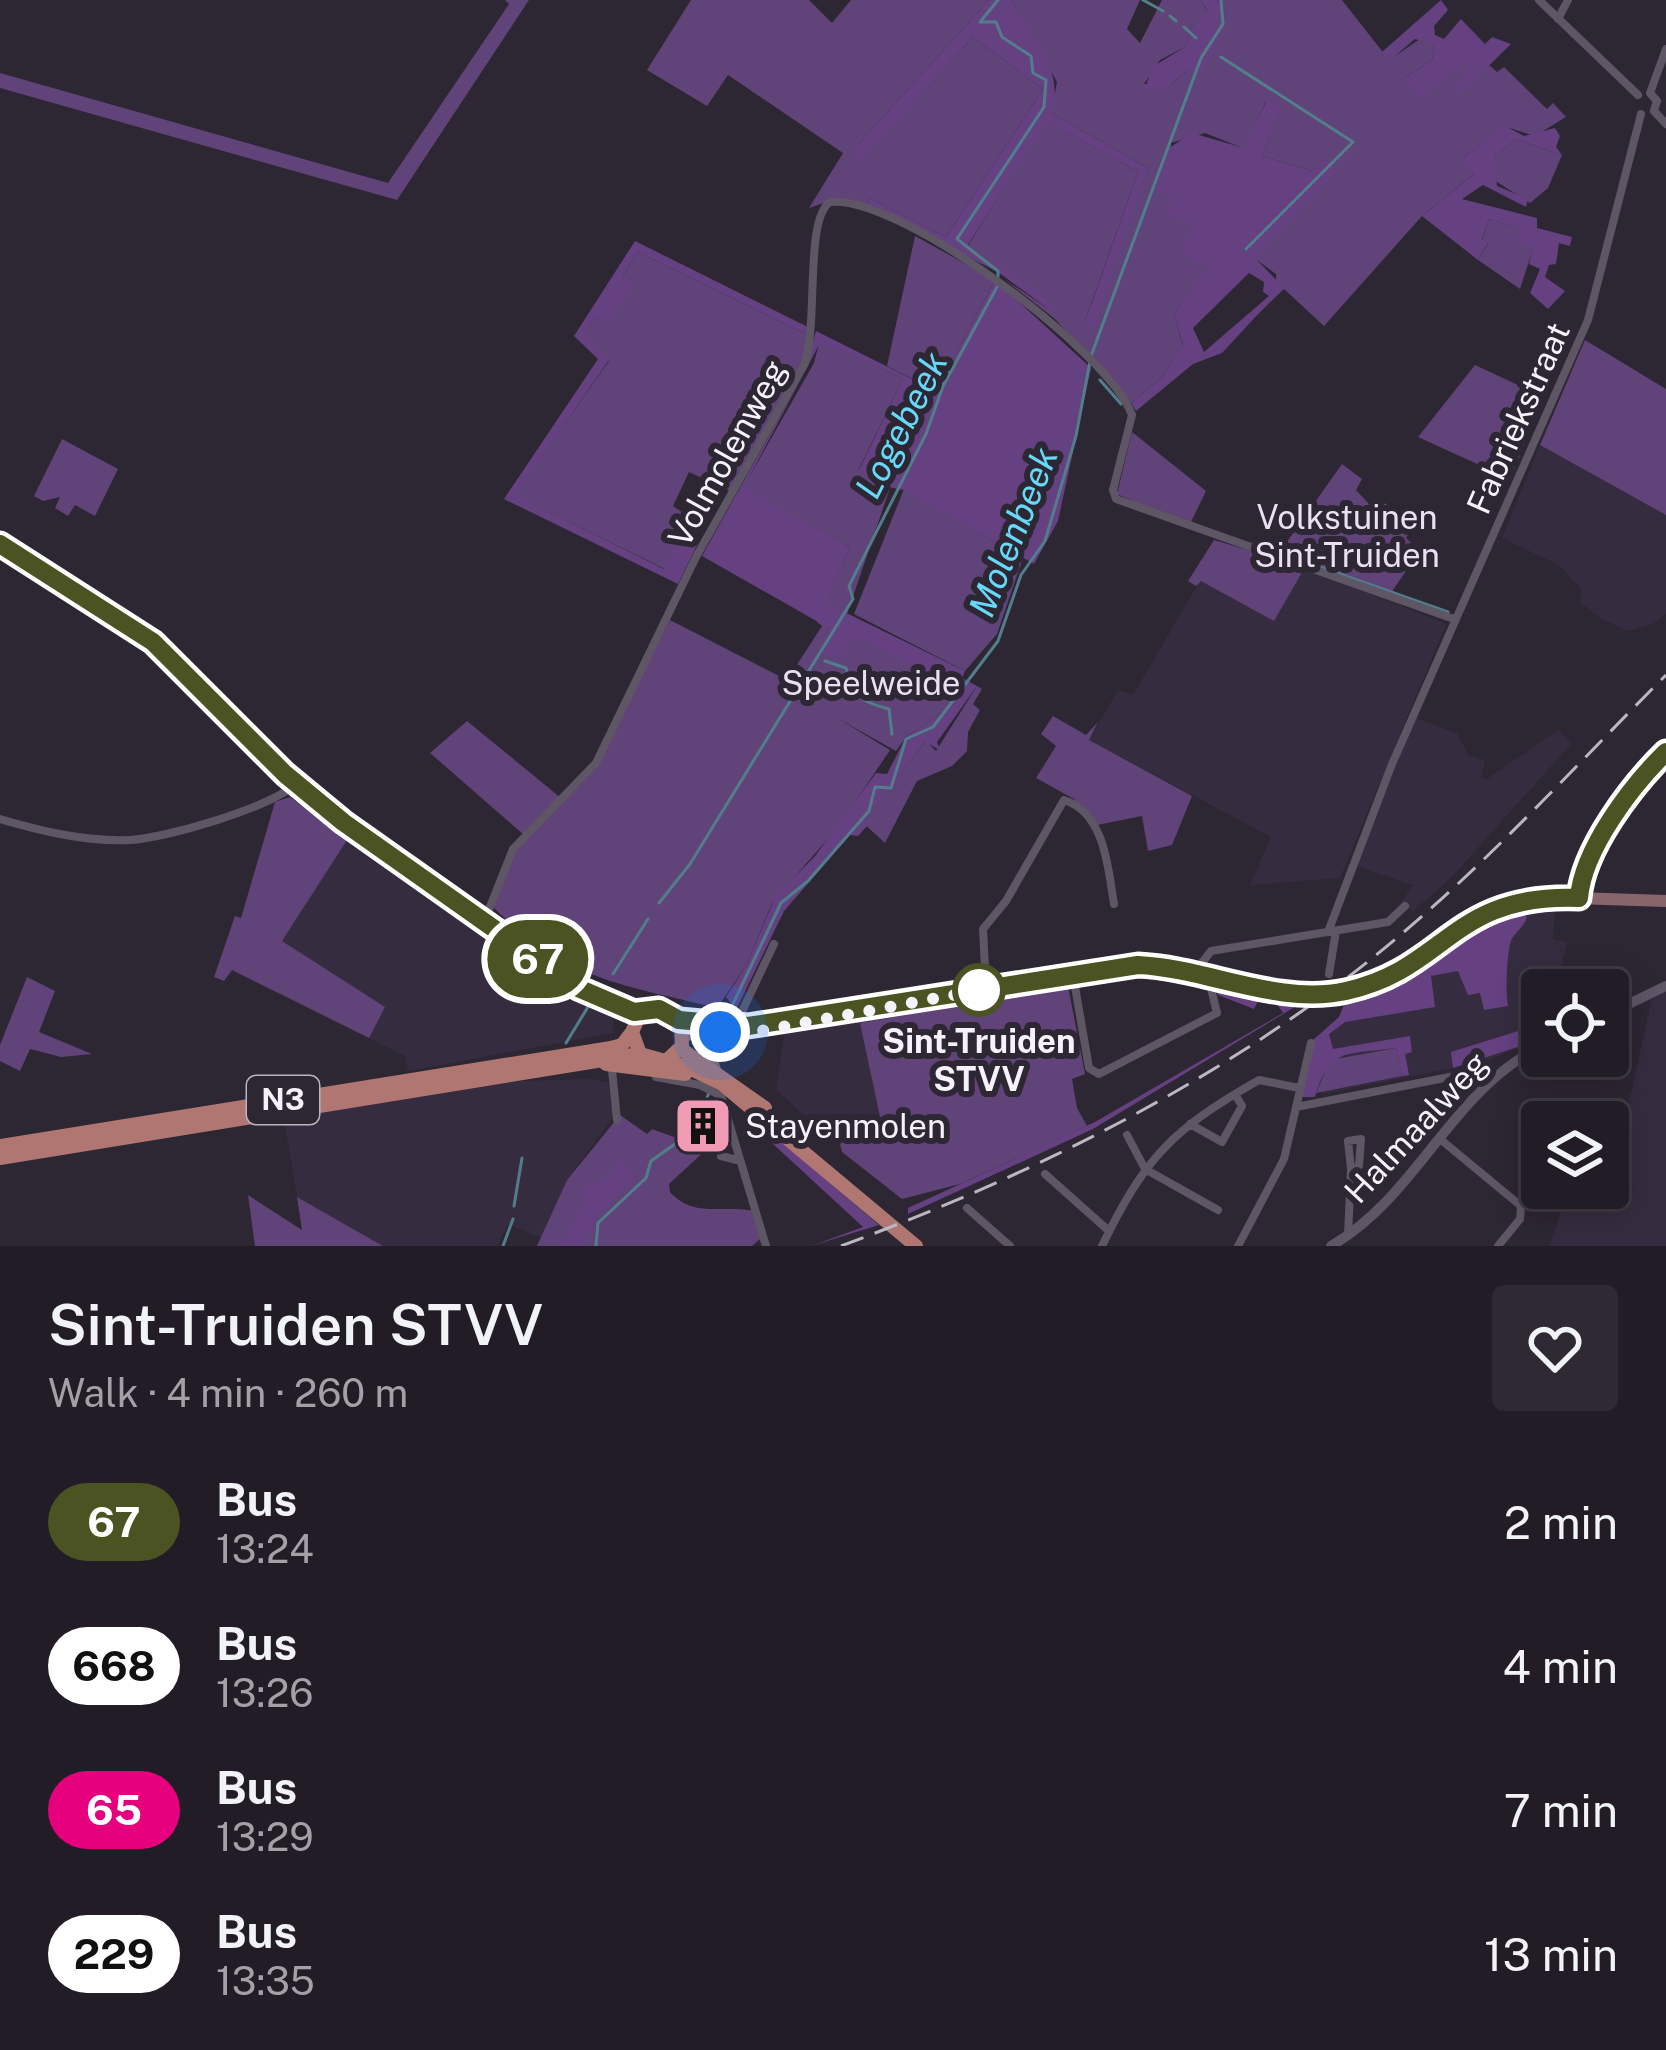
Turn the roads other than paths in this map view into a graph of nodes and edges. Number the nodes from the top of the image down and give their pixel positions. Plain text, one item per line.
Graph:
1 (1539, 0) edge
2 (1568, 0) edge
3 (1558, 19) junction
4 (1666, 49) edge
5 (1650, 93) junction
6 (1638, 95) junction
7 (1654, 111) junction
8 (1641, 114) junction
9 (1666, 124) edge
10 (0, 544) edge
11 (1454, 619) junction
12 (1666, 752) edge
13 (296, 784) junction
14 (0, 819) edge
15 (1579, 898) junction
16 (1666, 901) edge
17 (1114, 904) dead end
18 (1405, 906) dead end
19 (484, 922) junction
20 (1332, 932) junction
21 (774, 944) dead end
22 (1201, 973) junction
23 (1329, 974) dead end
24 (1072, 975) junction
25 (1666, 986) edge
26 (986, 989) junction
27 (1629, 1004) edge
28 (679, 1020) junction
29 (635, 1023) junction
30 (730, 1030) junction
31 (682, 1043) junction
32 (1311, 1043) dead end
33 (640, 1054) junction
34 (668, 1060) junction
35 (1521, 1060) edge
36 (584, 1064) junction
37 (612, 1070) junction
38 (715, 1070) junction
39 (1451, 1077) junction
40 (1486, 1083) junction
41 (1299, 1088) junction
42 (1235, 1094) junction
43 (737, 1102) junction
44 (1296, 1107) junction
45 (1438, 1114) dead end
46 (617, 1120) dead end
47 (1190, 1124) junction
48 (788, 1135) junction
49 (1127, 1135) dead end
50 (1440, 1139) junction
51 (0, 1146) edge
52 (721, 1156) dead end
53 (0, 1158) edge
54 (738, 1160) junction
55 (1145, 1168) junction
56 (1351, 1168) dead end
57 (1045, 1174) dead end
58 (967, 1208) dead end
59 (1218, 1210) dead end
60 (1109, 1231) junction
61 (1348, 1236) junction
62 (766, 1246) edge
63 (916, 1246) edge
64 (1010, 1246) edge
65 (1102, 1246) edge
66 (1238, 1246) edge
67 (1331, 1246) edge
68 (1498, 1246) edge

1 - 3 street
2 - 3 street
3 - 6 street
4 - 5 street
5 - 6 street
5 - 7 street
6 - 8 street
7 - 8 street
7 - 9 street
8 - 11 street, Fabriekstraat
10 - 13 street
11 - 19 street, Volmolenweg
11 - 20 street, Fabriekstraat
12 - 15 street
13 - 14 street
13 - 19 street
15 - 16 main road
15 - 22 main road
17 - 26 street
18 - 20 street
19 - 29 street
20 - 22 street
20 - 23 street, Fabriekstraat
21 - 30 street
22 - 24 main road
22 - 24 street
24 - 26 main road
25 - 27 street
26 - 30 main road
28 - 29 main road
28 - 30 main road
28 - 31 main road
29 - 33 main road
29 - 51 main road, N3
30 - 31 main road
30 - 38 main road
31 - 34 main road
31 - 38 main road, N3
32 - 41 street
33 - 34 main road, N3
33 - 36 main road, N3
34 - 43 main road, N3
35 - 40 street, Halmaalweg
36 - 37 street
36 - 43 main road
36 - 53 main road, N3
37 - 43 street
37 - 46 street
38 - 48 main road, N3
39 - 40 street
39 - 44 street
39 - 45 street, Halmaalweg
40 - 50 street, Halmaalweg
41 - 42 street
41 - 44 street
42 - 47 street
42 - 47 street
43 - 48 main road, N3
43 - 54 street
44 - 66 street
47 - 55 street
48 - 63 main road, N3
49 - 55 street
50 - 61 street, Halmaalweg
50 - 68 street
52 - 54 street
54 - 62 street
55 - 59 street
55 - 60 street
56 - 61 street
57 - 60 street
58 - 64 street
60 - 65 street
61 - 67 street, Halmaalweg

